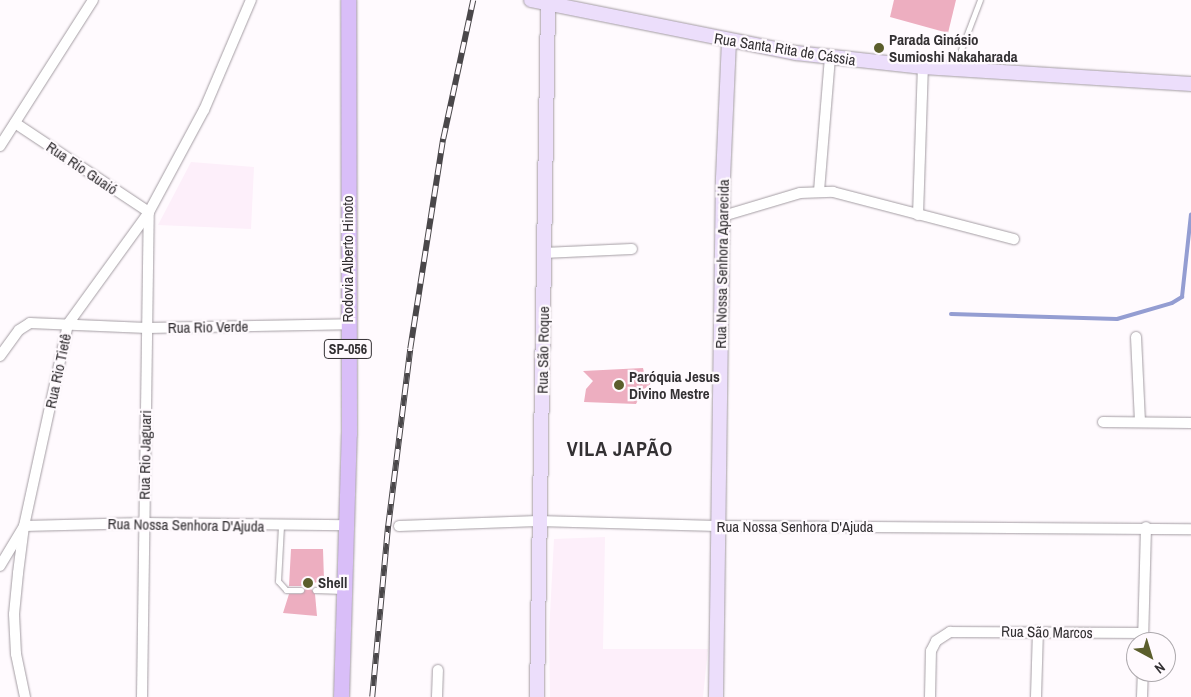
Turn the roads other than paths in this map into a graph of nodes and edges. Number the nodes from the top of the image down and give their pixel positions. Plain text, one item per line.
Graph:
1 (93, 0) edge
2 (251, 0) edge
3 (348, 0) edge
4 (531, 0) edge
5 (980, 0) edge
6 (548, 3) junction
7 (729, 41) junction
8 (830, 58) junction
9 (923, 67) junction
10 (954, 69) junction
11 (1191, 84) edge
12 (15, 123) junction
13 (0, 146) edge
14 (819, 191) junction
15 (149, 212) junction
16 (918, 215) junction
17 (723, 216) junction
18 (1014, 239) dead end
19 (632, 249) dead end
20 (543, 253) junction
21 (68, 324) junction
22 (348, 324) junction
23 (147, 328) junction
24 (1136, 337) dead end
25 (0, 356) edge
26 (1102, 422) dead end
27 (1140, 422) junction
28 (1191, 423) edge
29 (538, 521) junction
30 (144, 523) junction
31 (348, 525) junction
32 (24, 526) junction
33 (281, 526) junction
34 (399, 526) dead end
35 (717, 526) junction
36 (1146, 527) junction
37 (1191, 529) edge
38 (0, 566) edge
39 (301, 590) dead end
40 (315, 590) dead end
41 (346, 592) junction
42 (1038, 631) junction
43 (1143, 632) edge
44 (1126, 637) edge
45 (438, 670) dead end
46 (1143, 682) edge
47 (25, 697) edge
48 (142, 697) edge
49 (341, 697) edge
50 (437, 697) edge
51 (538, 697) edge
52 (716, 697) edge
53 (930, 697) edge
54 (1036, 697) edge
55 (1142, 697) edge

1 - 12 street
2 - 15 street, Rua Rio Tietê
3 - 22 main road, Rodovia Alberto Hinoto / SP-056
4 - 6 street, Rua Santa Rita de Cássia
5 - 10 lane
6 - 7 street, Rua Santa Rita de Cássia
6 - 20 street, Rua São Roque
7 - 8 street, Rua Santa Rita de Cássia
7 - 17 street, Rua Nossa Senhora Aparecida
8 - 9 street, Rua Santa Rita de Cássia
8 - 14 street
9 - 10 street, Rua Santa Rita de Cássia
9 - 16 street
10 - 11 street, Rua Santa Rita de Cássia
12 - 13 street
12 - 15 street, Rua Rio Guaió
14 - 16 street
14 - 17 street
15 - 21 street, Rua Rio Tietê
15 - 23 street, Rua Rio Jaguari
16 - 18 street
17 - 35 street, Rua Nossa Senhora Aparecida
19 - 20 street
20 - 29 street, Rua São Roque
21 - 23 street, Rua Rio Verde
21 - 25 street, Rua Rio Verde
21 - 32 street, Rua Rio Tietê
22 - 23 street, Rua Rio Verde
22 - 31 main road, Rodovia Alberto Hinoto / SP-056
23 - 30 street, Rua Rio Jaguari
24 - 27 street
26 - 27 street
27 - 28 street
29 - 34 street, Rua Nossa Senhora D'Ajuda
29 - 35 street, Rua Nossa Senhora D'Ajuda
29 - 51 street, Rua São Roque
30 - 32 street, Rua Nossa Senhora D'Ajuda
30 - 33 street, Rua Nossa Senhora D'Ajuda
30 - 48 street, Rua Rio Jaguari
31 - 33 street, Rua Nossa Senhora D'Ajuda
31 - 41 main road, Rodovia Alberto Hinoto / SP-056
32 - 38 street
32 - 47 street, Rua Rio Tietê
33 - 39 lane
35 - 36 street, Rua Nossa Senhora D'Ajuda
35 - 52 street, Rua Nossa Senhora Aparecida
36 - 37 street, Rua Nossa Senhora D'Ajuda
36 - 43 street
40 - 41 lane
41 - 49 main road, Rodovia Alberto Hinoto / SP-056
42 - 44 street, Rua São Marcos
42 - 53 street, Rua São Marcos
42 - 54 street
45 - 50 street
46 - 55 street

